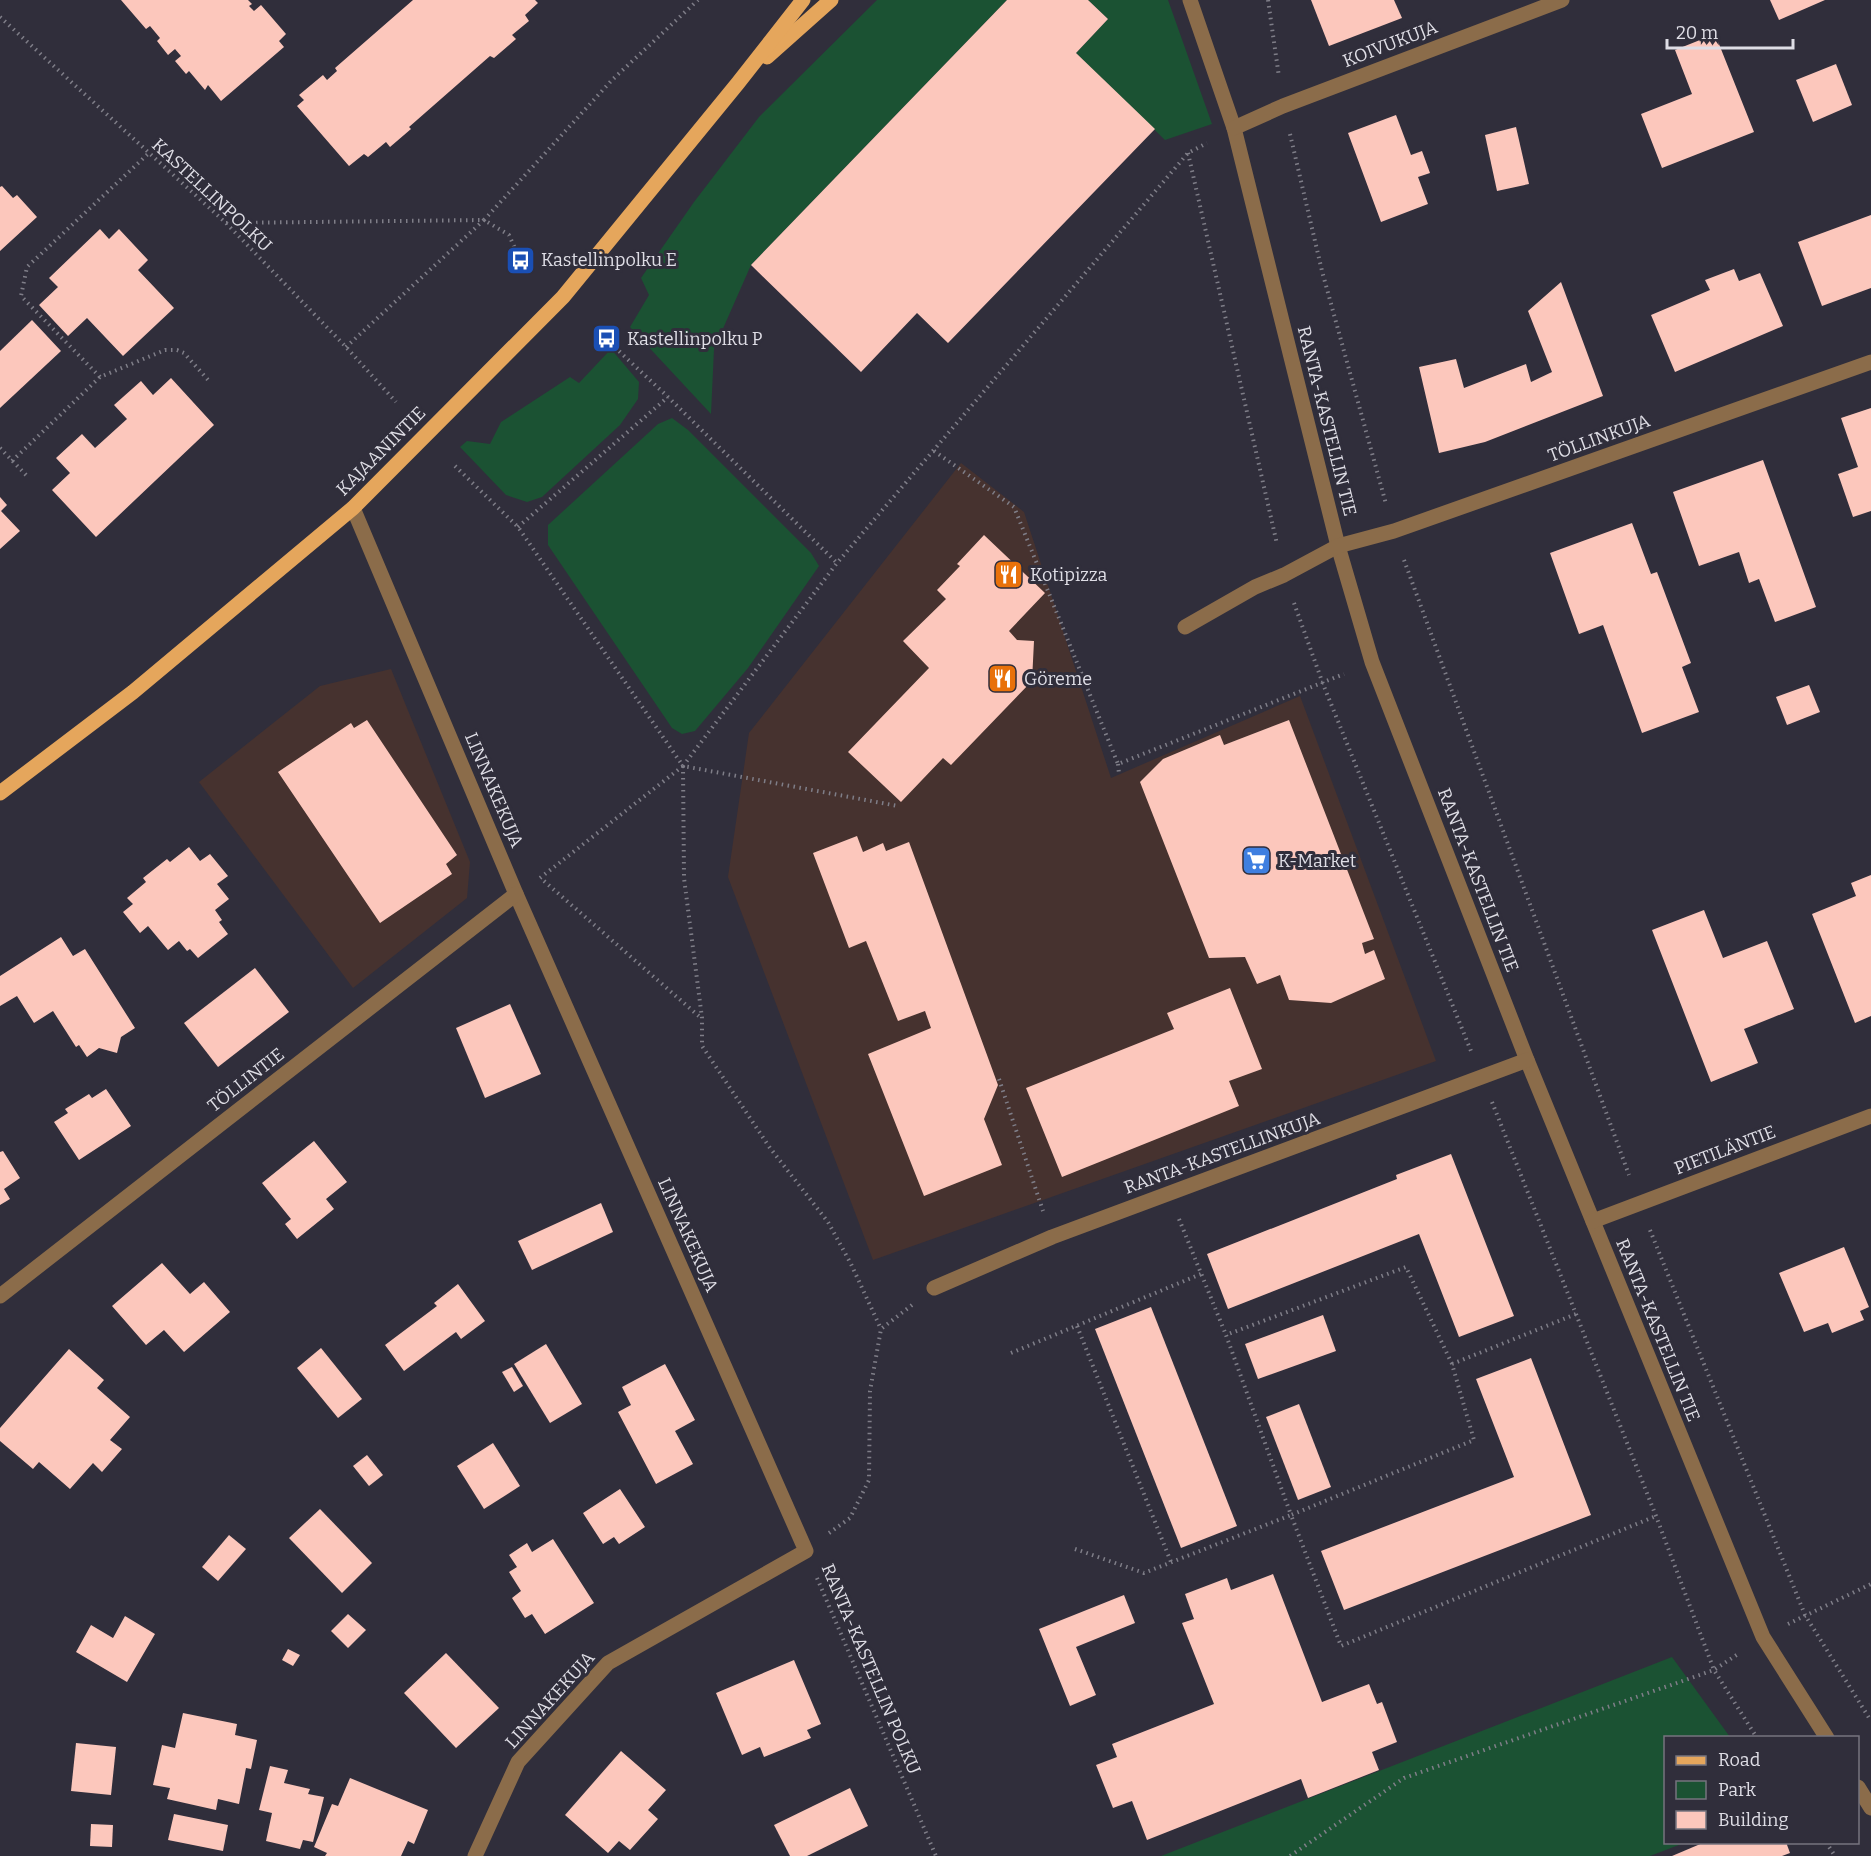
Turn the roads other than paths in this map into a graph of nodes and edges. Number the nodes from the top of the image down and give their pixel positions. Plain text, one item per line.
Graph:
1 (803, 0) edge
2 (831, 0) edge
3 (1190, 0) edge
4 (1562, 0) edge
5 (738, 83) junction
6 (1234, 128) junction
7 (1871, 362) edge
8 (353, 508) junction
9 (1338, 546) junction
10 (1185, 627) dead end
11 (0, 793) edge
12 (516, 894) junction
13 (1527, 1060) junction
14 (1871, 1116) edge
15 (1593, 1221) junction
16 (934, 1288) road end
17 (0, 1296) edge
18 (1826, 1736) edge
19 (1859, 1789) edge
20 (1871, 1808) edge
21 (475, 1856) edge

1 - 5 main road, KAJAANINTIE
2 - 5 main road, KAJAANINTIE
3 - 6 street, RANTA-KASTELLIN TIE
4 - 6 street, KOIVUKUJA
5 - 8 main road, KAJAANINTIE
6 - 9 street, RANTA-KASTELLIN TIE
7 - 9 street, TÖLLINKUJA
8 - 11 main road, KAJAANINTIE
8 - 12 street, LINNAKEKUJA
9 - 10 street, TÖLLINKUJA
9 - 13 street, RANTA-KASTELLIN TIE
12 - 17 street, TÖLLINTIE
12 - 21 street, LINNAKEKUJA
13 - 15 street, RANTA-KASTELLIN TIE
13 - 16 street, RANTA-KASTELLINKUJA
14 - 15 street, PIETILÄNTIE
15 - 18 street, RANTA-KASTELLIN TIE
19 - 20 street

